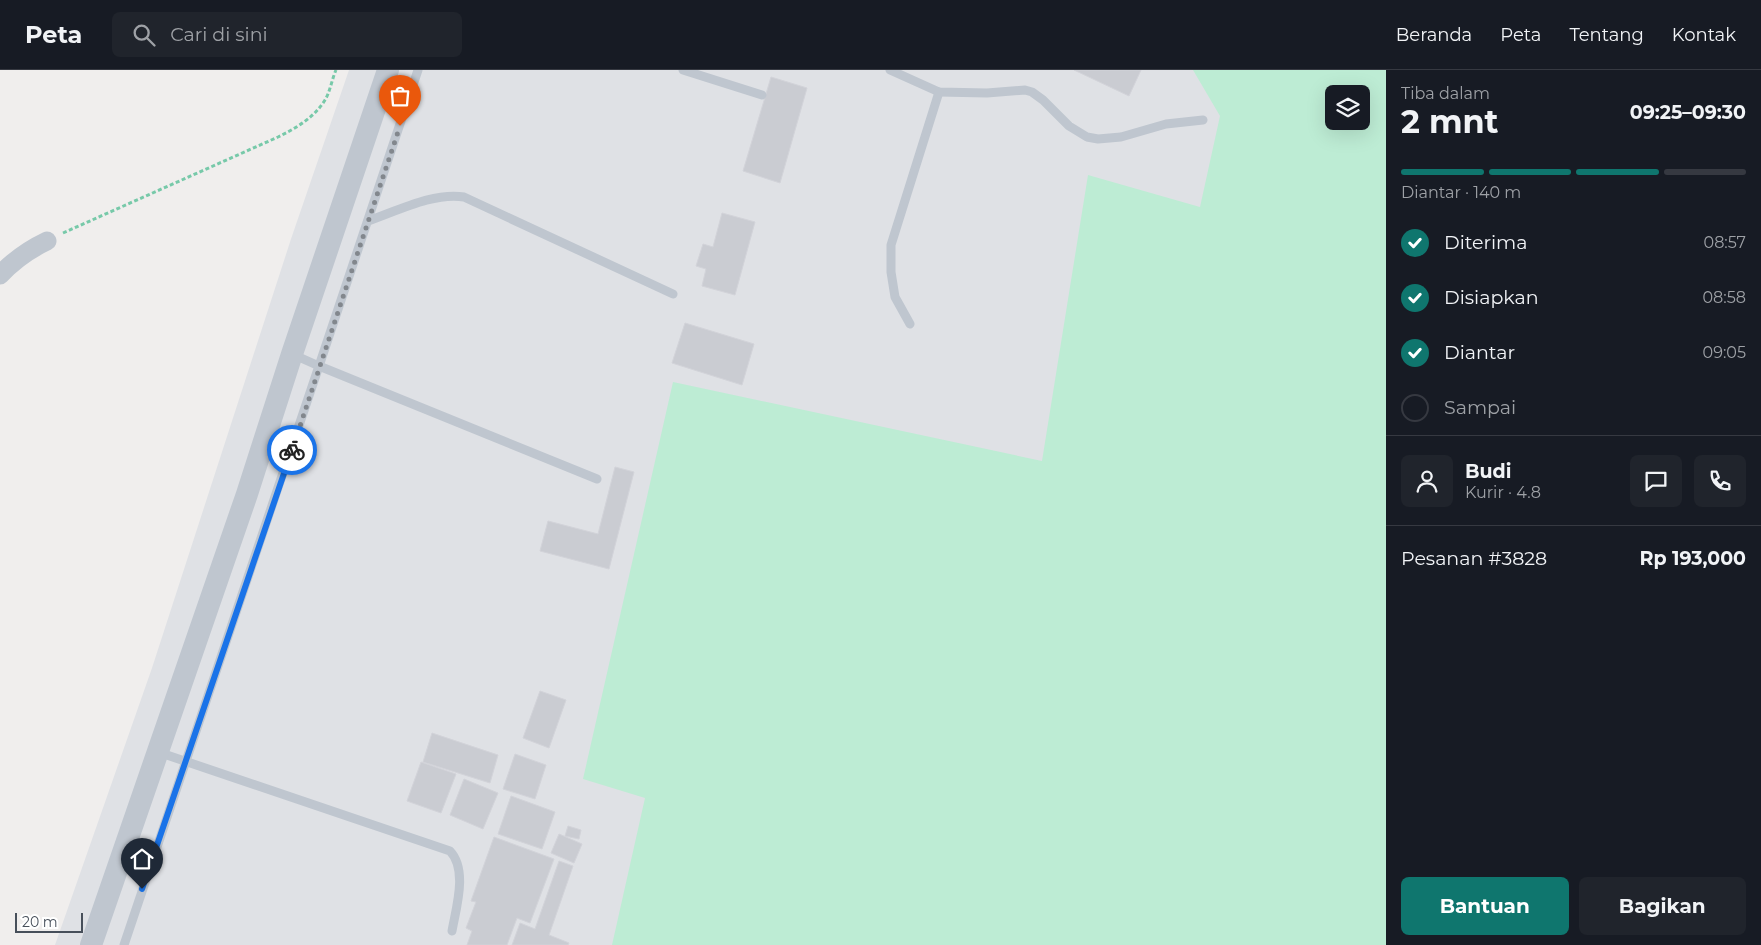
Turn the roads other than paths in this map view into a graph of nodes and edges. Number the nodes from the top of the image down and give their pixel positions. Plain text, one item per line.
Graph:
1 (388, 70) edge
2 (418, 70) edge
3 (682, 70) edge
4 (890, 70) edge
5 (939, 92) junction
6 (762, 95) dead end
7 (1203, 120) dead end
8 (368, 220) junction
9 (47, 241) road end
10 (0, 275) edge
11 (673, 294) dead end
12 (910, 324) dead end
13 (292, 354) junction
14 (319, 366) junction
15 (597, 479) dead end
16 (157, 752) junction
17 (186, 762) junction
18 (452, 931) dead end
19 (91, 945) edge
20 (124, 945) edge

1 - 13 street
2 - 8 lane
3 - 6 lane
4 - 5 lane
5 - 7 lane
5 - 12 lane
8 - 11 lane
8 - 14 lane
9 - 10 street
13 - 14 lane
13 - 16 street
14 - 15 lane
14 - 17 lane
16 - 17 lane
16 - 19 street
17 - 18 lane
17 - 20 lane

